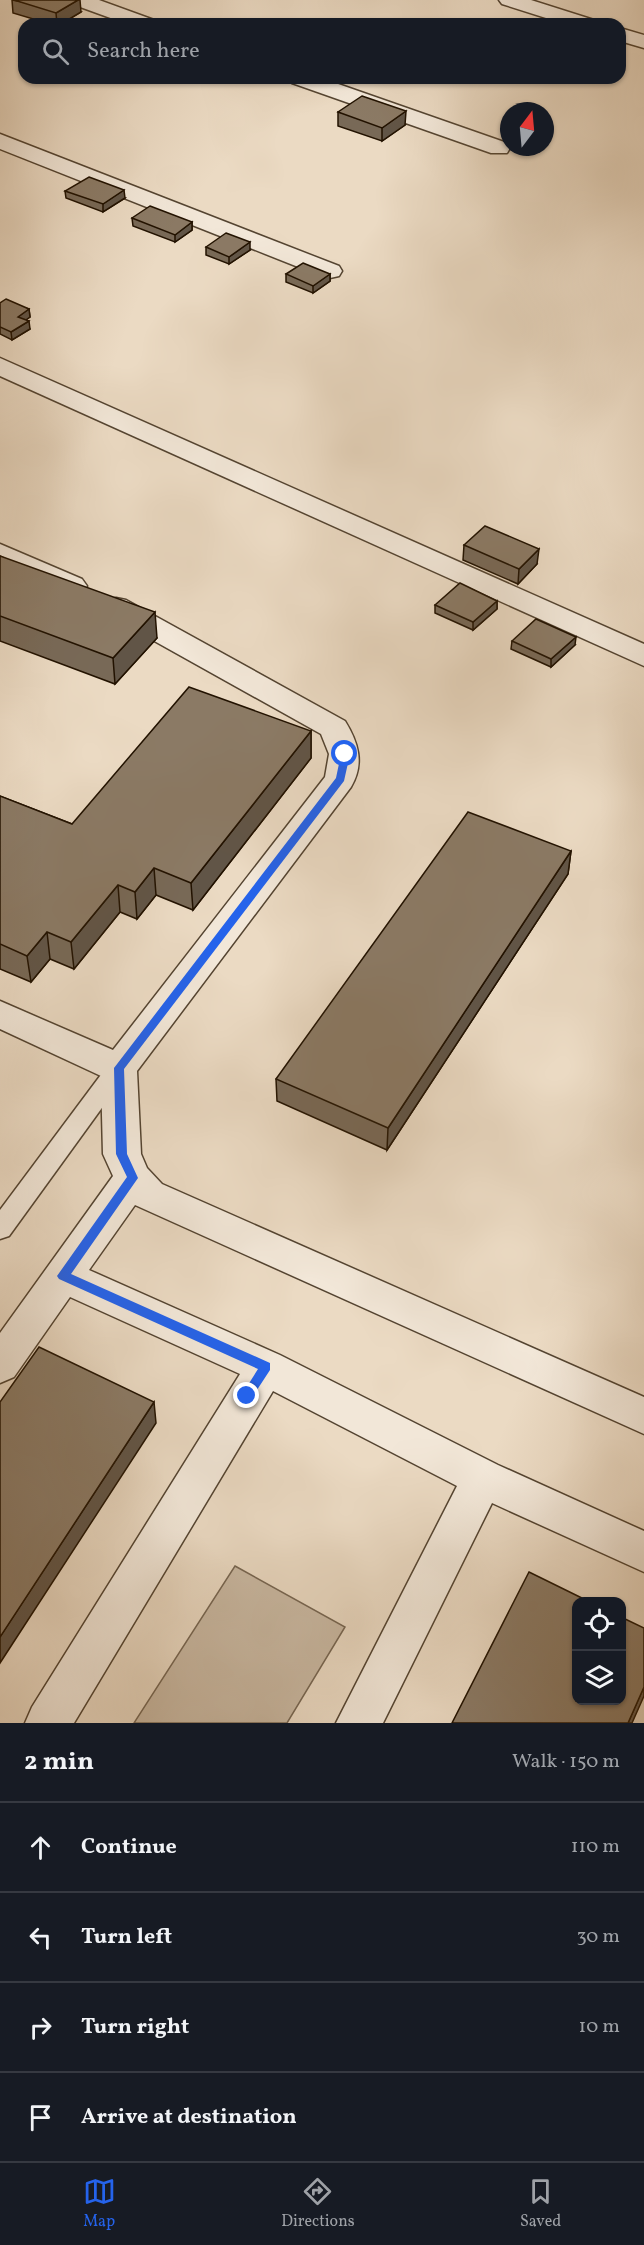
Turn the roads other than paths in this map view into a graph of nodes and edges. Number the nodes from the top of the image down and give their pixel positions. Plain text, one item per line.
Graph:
1 (80, 0) edge
2 (509, 0) edge
3 (130, 18) edge
4 (568, 18) edge
5 (626, 36) edge
6 (644, 42) edge
7 (317, 84) edge
8 (0, 141) edge
9 (499, 148) dead end
10 (330, 271) edge
11 (0, 366) edge
12 (0, 553) edge
13 (644, 656) edge
14 (0, 1014) edge
15 (119, 1068) junction
16 (133, 1178) junction
17 (0, 1229) edge
18 (63, 1276) junction
19 (0, 1365) edge
20 (266, 1367) junction
21 (644, 1416) edge
22 (483, 1478) junction
23 (644, 1552) edge
24 (48, 1723) edge
25 (359, 1723) edge

1 - 3 street
2 - 4 street
5 - 6 street
7 - 9 street
8 - 10 street
11 - 13 street
12 - 15 street
14 - 15 street
15 - 16 street
15 - 17 lane
16 - 18 street
16 - 21 street
18 - 19 street
18 - 20 street
20 - 22 street
20 - 24 street
22 - 23 street
22 - 25 street

